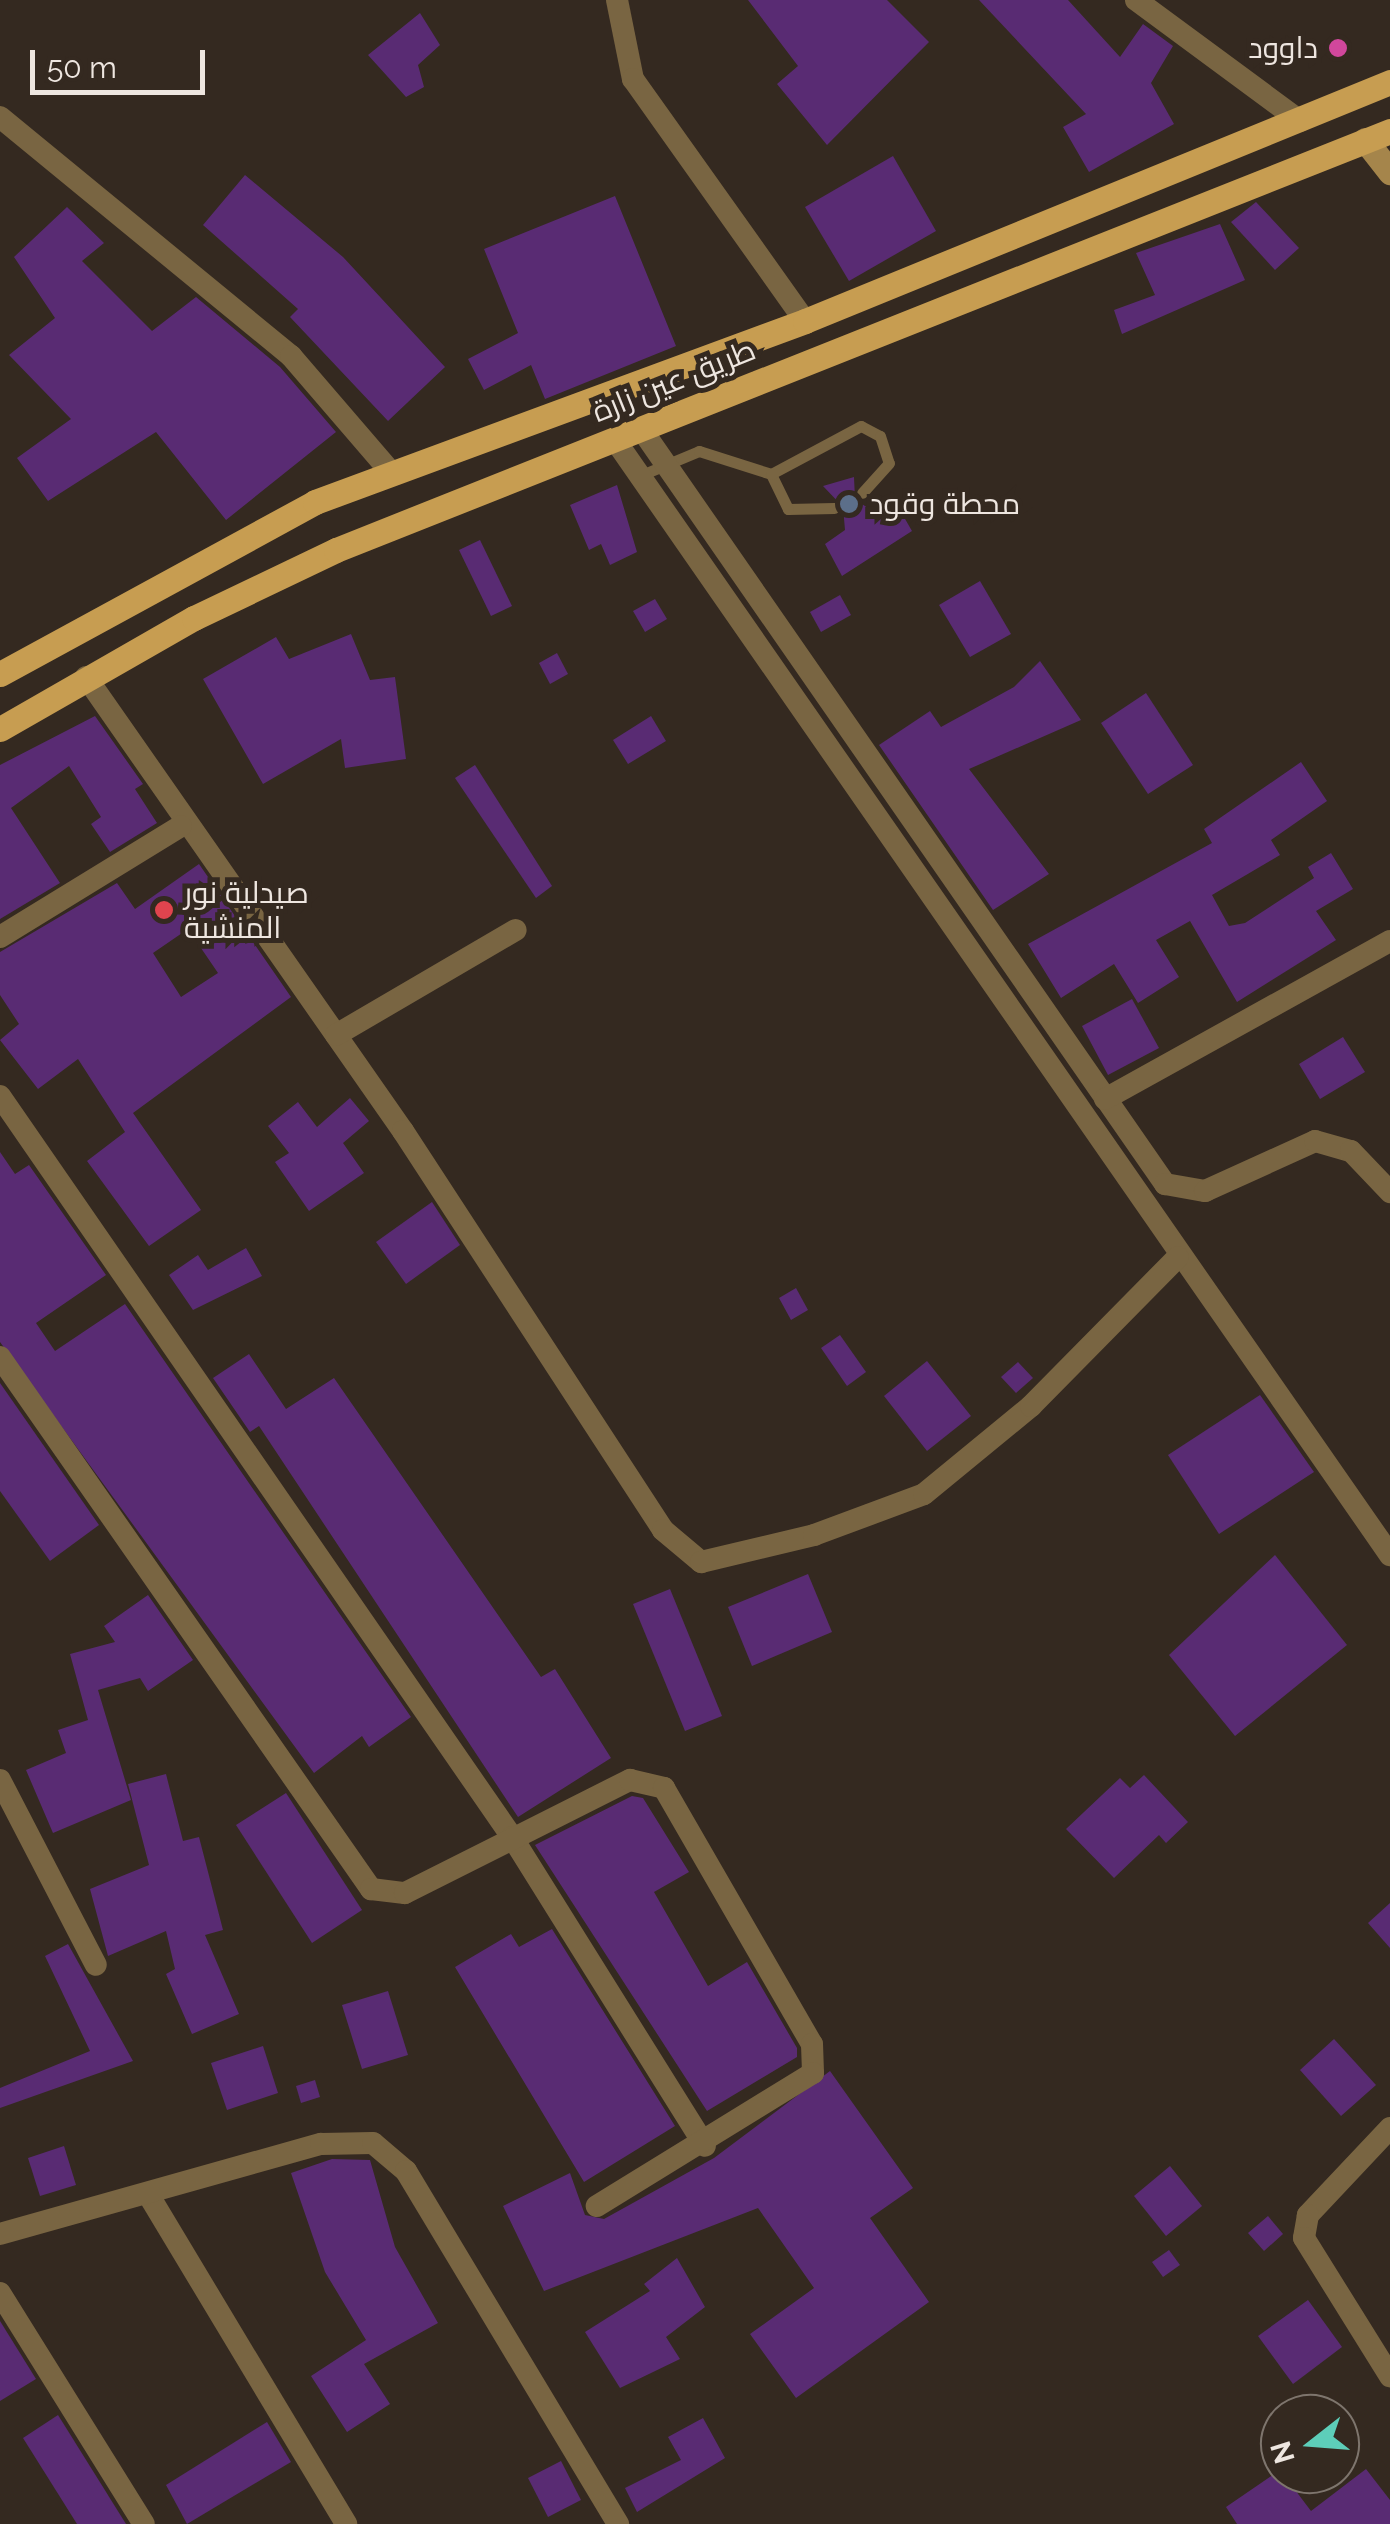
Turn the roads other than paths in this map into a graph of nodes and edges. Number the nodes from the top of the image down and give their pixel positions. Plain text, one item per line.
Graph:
1 (617, 0) edge
2 (1136, 0) edge
3 (1390, 82) edge
4 (0, 116) edge
5 (1300, 121) junction
6 (1390, 131) edge
7 (1366, 140) junction
8 (1390, 172) edge
9 (805, 321) junction
10 (642, 430) junction
11 (615, 440) junction
12 (663, 461) junction
13 (390, 471) junction
14 (772, 474) junction
15 (640, 476) junction
16 (862, 492) dead end
17 (834, 508) dead end
18 (0, 674) edge
19 (86, 677) junction
20 (0, 729) edge
21 (181, 826) junction
22 (516, 930) dead end
23 (0, 938) edge
24 (1390, 942) edge
25 (336, 1035) junction
26 (0, 1096) edge
27 (1106, 1099) junction
28 (1390, 1192) edge
29 (1178, 1257) junction
30 (0, 1357) edge
31 (1390, 1555) edge
32 (0, 1780) edge
33 (512, 1837) junction
34 (96, 1966) dead end
35 (1390, 2128) edge
36 (705, 2146) junction
37 (148, 2194) junction
38 (597, 2206) dead end
39 (0, 2234) edge
40 (0, 2293) edge
41 (1390, 2376) edge
42 (144, 2524) edge
43 (346, 2524) edge
44 (618, 2524) edge

1 - 9 street
2 - 5 street
3 - 5 main road, طريق عين زارة
4 - 13 street
5 - 9 main road, طريق عين زارة
6 - 7 main road, طريق عين زارة
7 - 8 main road
7 - 10 main road, طريق عين زارة
9 - 13 main road, طريق عين زارة
10 - 11 main road, طريق عين زارة
10 - 12 street
11 - 15 street
11 - 19 main road, طريق عين زارة
12 - 14 lane
12 - 15 lane
12 - 27 street
13 - 18 main road, طريق عين زارة
14 - 16 lane
14 - 17 lane
15 - 29 street
19 - 20 main road, طريق عين زارة
19 - 21 street
21 - 23 street
21 - 25 street
22 - 25 street
24 - 27 street
25 - 29 street
26 - 33 street
27 - 28 street
29 - 31 street
30 - 33 street
32 - 34 street
33 - 36 street
33 - 36 street
35 - 41 street
36 - 38 street
37 - 39 street
37 - 43 street
37 - 44 street
40 - 42 street

